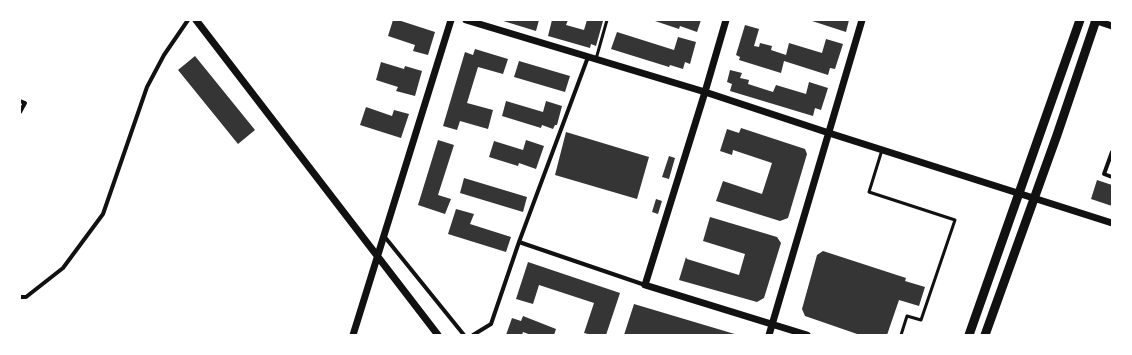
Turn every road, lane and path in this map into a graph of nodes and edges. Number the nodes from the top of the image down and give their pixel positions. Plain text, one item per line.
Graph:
1 (188, 20) edge
2 (196, 20) edge
3 (451, 20) edge
4 (466, 20) edge
5 (607, 20) edge
6 (726, 20) edge
7 (862, 20) edge
8 (1080, 20) edge
9 (1095, 20) edge
10 (1112, 26) edge
11 (588, 57) junction
12 (596, 59) junction
13 (705, 92) junction
14 (20, 101) edge
15 (20, 112) edge
16 (829, 133) junction
17 (882, 150) junction
18 (1112, 152) edge
19 (1112, 177) edge
20 (1020, 194) junction
21 (1034, 199) junction
22 (1112, 223) edge
23 (384, 236) junction
24 (519, 242) junction
25 (378, 256) junction
26 (645, 285) junction
27 (20, 297) edge
28 (772, 324) junction
29 (353, 335) edge
30 (438, 335) edge
31 (464, 335) edge
32 (473, 335) edge
33 (769, 335) edge
34 (807, 335) edge
35 (901, 335) edge
36 (969, 335) edge
37 (984, 335) edge

1 - 27 street
2 - 25 street
3 - 23 street
4 - 11 street
5 - 12 lane
6 - 13 street
7 - 16 street
8 - 20 main road
9 - 10 street
9 - 21 main road
11 - 12 street
11 - 24 street
12 - 13 street
13 - 16 street
13 - 26 street
14 - 15 street
16 - 17 street
16 - 28 street
17 - 20 street
17 - 35 lane
18 - 19 street
20 - 21 street
20 - 36 main road
21 - 22 street
21 - 37 main road
23 - 25 street
23 - 31 street
24 - 26 street
24 - 32 street
25 - 29 street
25 - 30 street
26 - 28 street
28 - 33 street
28 - 34 street

